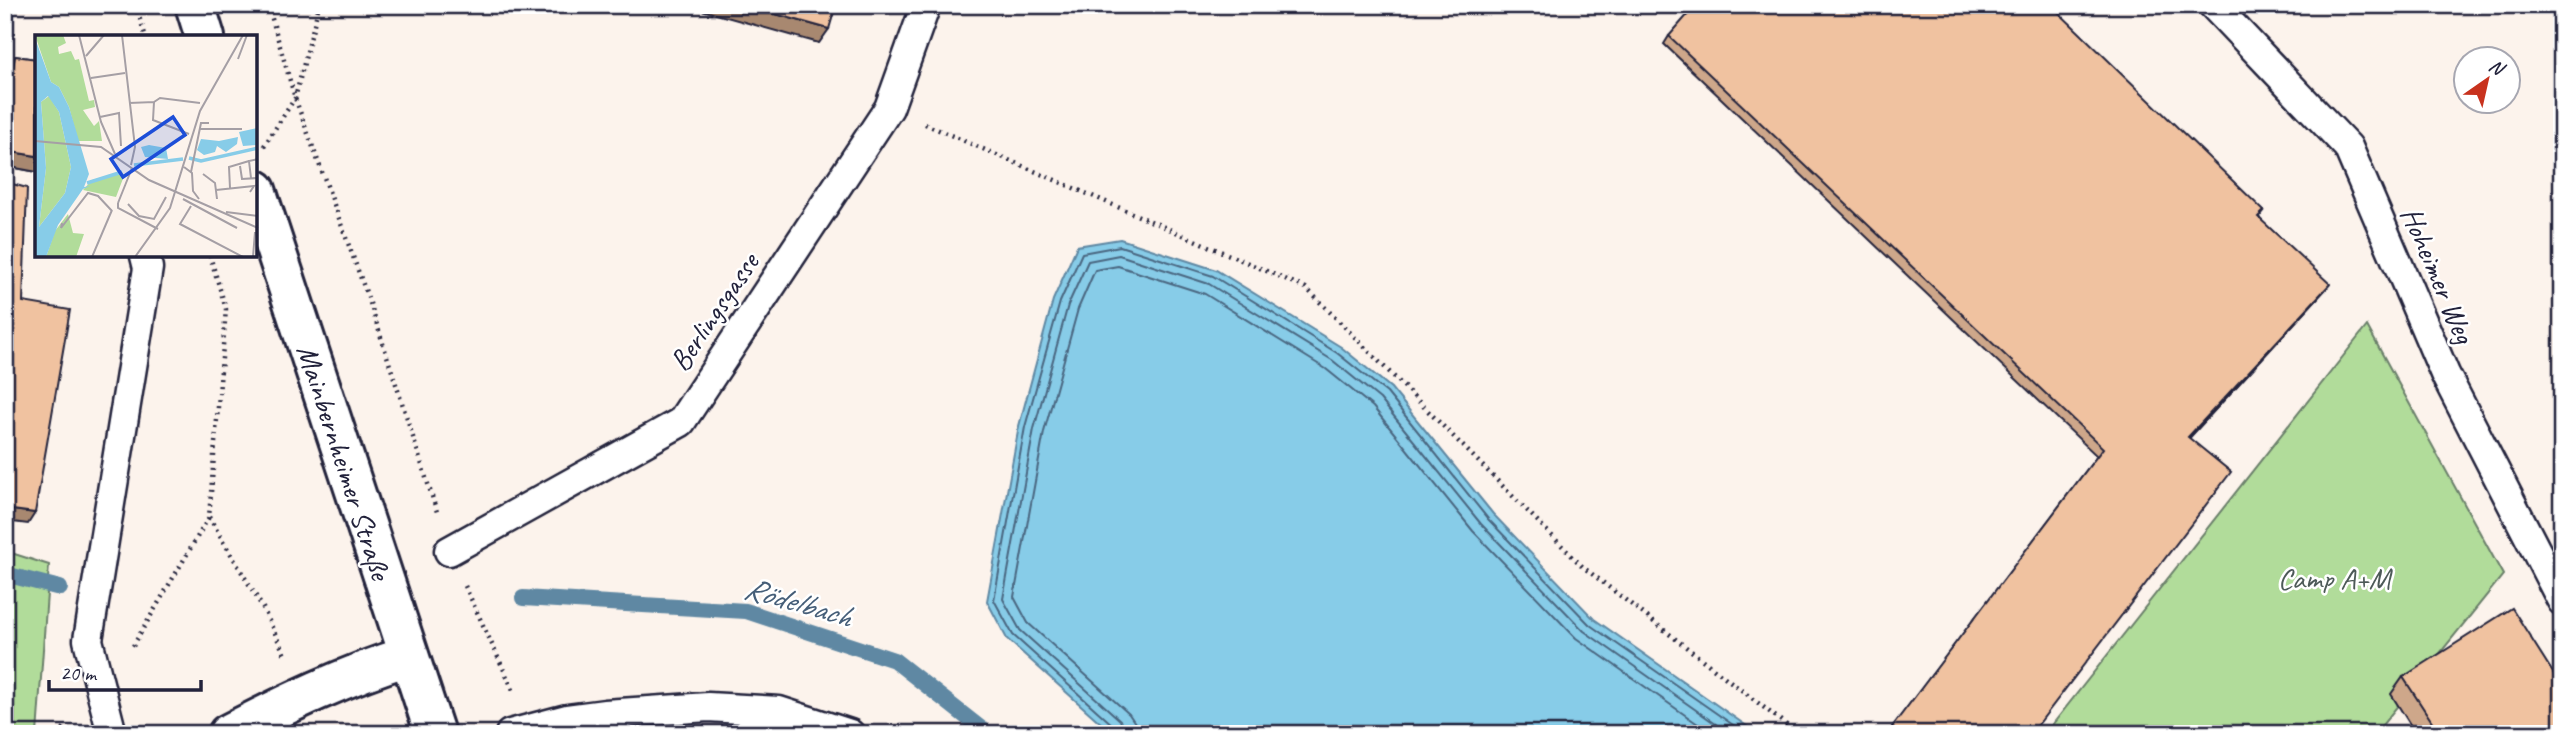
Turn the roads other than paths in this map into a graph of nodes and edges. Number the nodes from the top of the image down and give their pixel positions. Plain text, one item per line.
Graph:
1 (195, 5) edge
2 (926, 5) edge
3 (2213, 5) edge
4 (204, 35) edge
5 (257, 193) edge
6 (145, 257) edge
7 (449, 551) road end
8 (2562, 600) edge
9 (408, 656) junction
10 (520, 731) edge
11 (112, 734) edge
12 (228, 734) edge
13 (435, 734) edge
14 (850, 734) edge

1 - 4 main road
2 - 7 lane, Berlingsgasse
3 - 8 lane, Hoheimer Weg
5 - 9 main road, Mainbernheimer Straße
6 - 11 lane
9 - 12 main road
9 - 13 main road, Mainbernheimer Straße
10 - 14 lane

